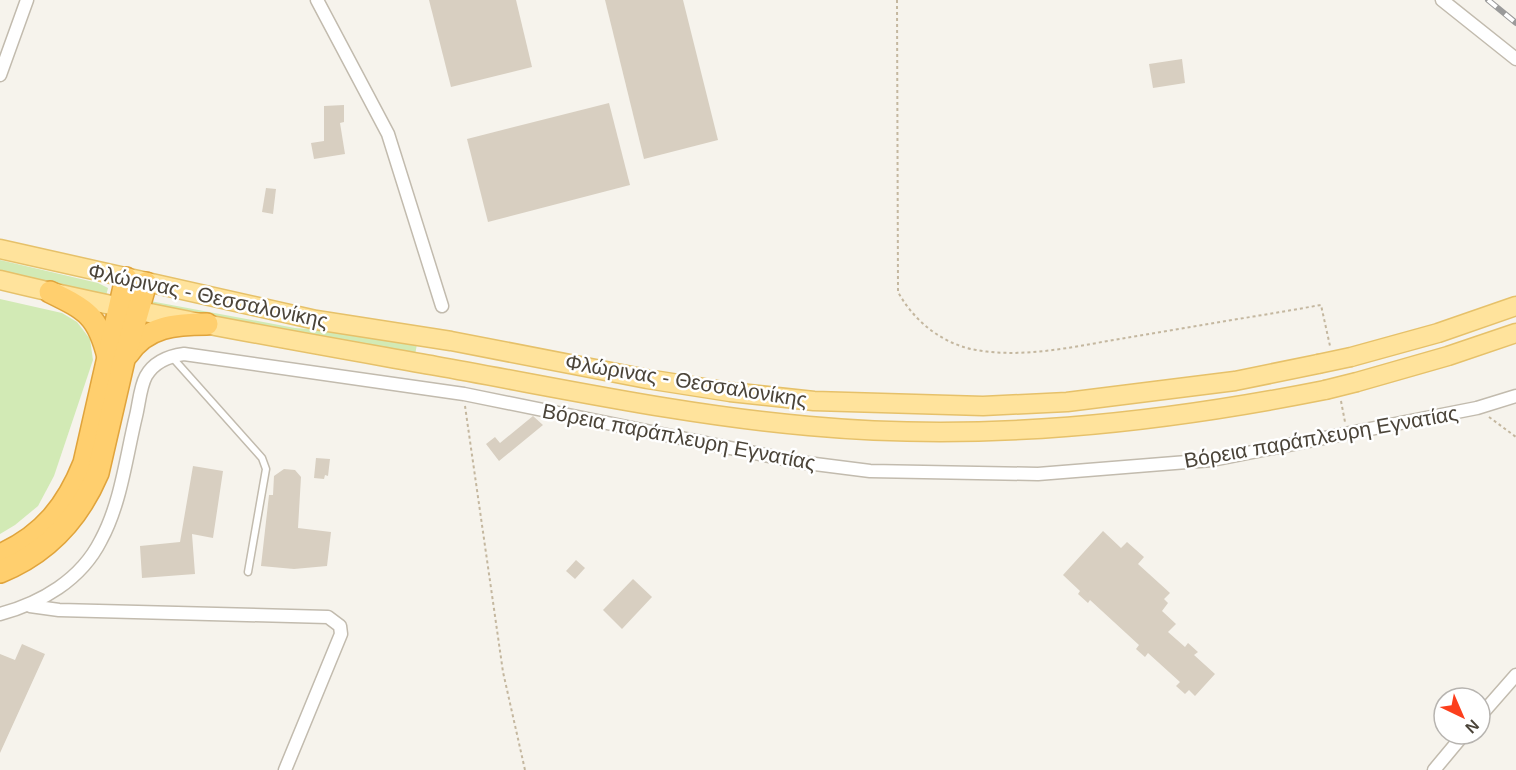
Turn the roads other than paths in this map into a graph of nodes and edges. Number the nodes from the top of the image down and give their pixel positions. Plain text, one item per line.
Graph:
1 (27, 0) edge
2 (317, 0) edge
3 (1442, 0) edge
4 (1516, 59) edge
5 (0, 75) edge
6 (0, 249) edge
7 (126, 278) junction
8 (0, 280) edge
9 (146, 283) junction
10 (50, 292) junction
11 (442, 306) dead end
12 (1516, 306) edge
13 (129, 308) junction
14 (207, 324) junction
15 (1516, 333) edge
16 (171, 356) junction
17 (116, 360) junction
18 (1516, 396) edge
19 (0, 555) edge
20 (248, 572) dead end
21 (0, 573) edge
22 (30, 606) junction
23 (0, 614) edge
24 (1516, 675) edge
25 (1492, 702) edge
26 (1454, 746) edge
27 (285, 770) edge
28 (1434, 770) edge

1 - 5 street
2 - 11 street
3 - 4 street
6 - 7 main road, Φλώρινας - Θεσσαλονίκης
7 - 9 main road, Φλώρινας - Θεσσαλονίκης
7 - 13 highway
8 - 10 main road, Φλώρινας - Θεσσαλονίκης
9 - 12 main road, Φλώρινας - Θεσσαλονίκης, bridge
9 - 13 highway
10 - 13 main road, Φλώρινας - Θεσσαλονίκης
10 - 17 highway
13 - 14 main road, Φλώρινας - Θεσσαλονίκης
13 - 17 highway
14 - 15 main road, Φλώρινας - Θεσσαλονίκης, bridge
14 - 17 highway
16 - 18 street, Βόρεια παράπλευρη Εγνατίας
16 - 20 lane
16 - 22 street
17 - 19 highway
17 - 21 highway
22 - 23 street
22 - 27 street
24 - 25 street
26 - 28 street

